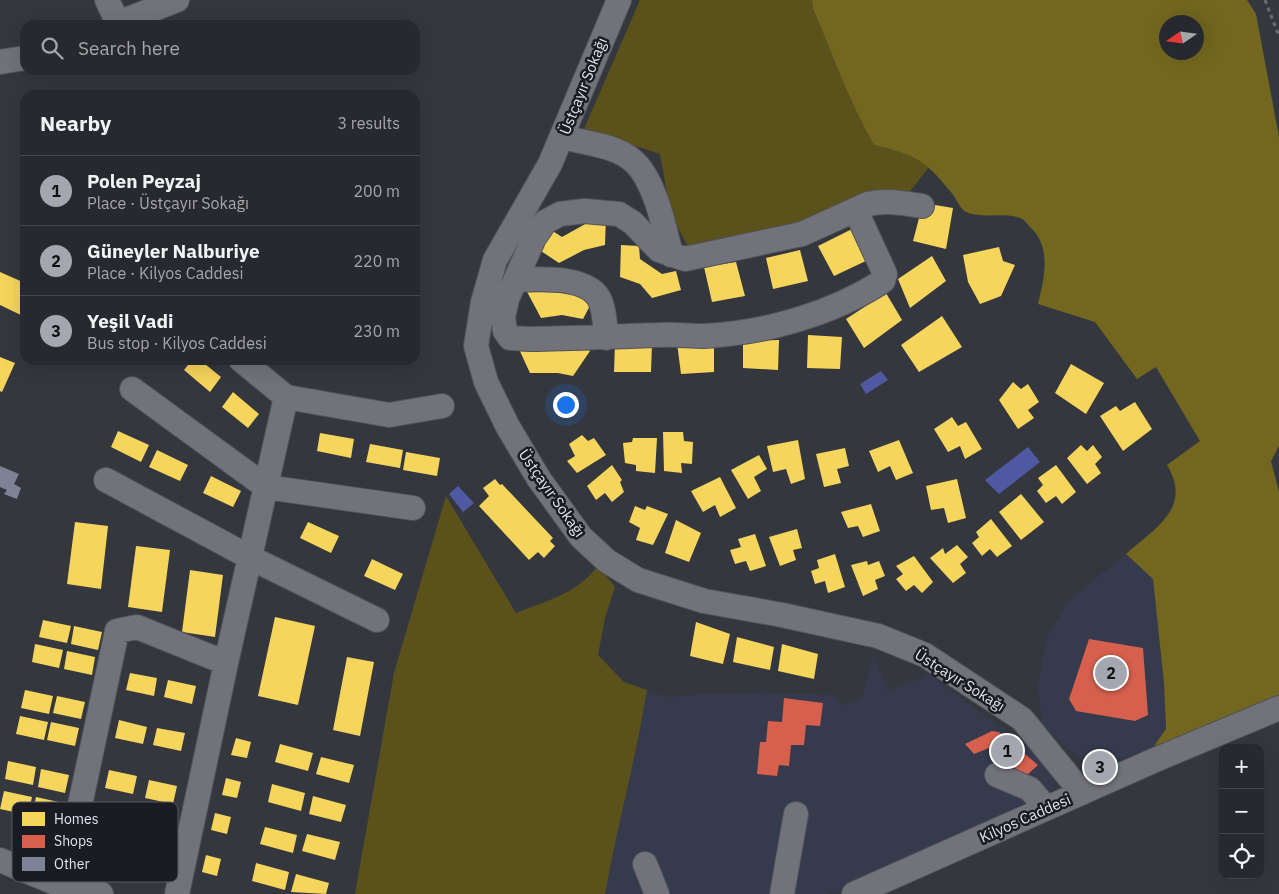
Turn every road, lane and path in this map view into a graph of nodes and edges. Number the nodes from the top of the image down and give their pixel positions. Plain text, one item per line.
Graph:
1 (107, 0) edge
2 (177, 0) edge
3 (619, 0) edge
4 (1265, 0) edge
5 (114, 20) edge
6 (126, 20) edge
7 (1279, 36) edge
8 (20, 59) edge
9 (0, 62) edge
10 (563, 138) junction
11 (922, 206) dead end
12 (856, 211) junction
13 (670, 255) junction
14 (516, 280) junction
15 (606, 338) junction
16 (248, 365) edge
17 (132, 389) dead end
18 (286, 397) junction
19 (442, 406) dead end
20 (106, 480) dead end
21 (266, 487) junction
22 (413, 508) dead end
23 (251, 558) junction
24 (378, 620) dead end
25 (226, 663) junction
26 (1279, 708) edge
27 (997, 775) dead end
28 (1082, 793) junction
29 (81, 802) edge
30 (1046, 808) junction
31 (796, 814) dead end
32 (0, 860) edge
33 (646, 864) dead end
34 (12, 865) edge
35 (53, 882) edge
36 (101, 894) edge
37 (177, 894) edge
38 (657, 894) edge
39 (782, 894) edge
40 (854, 894) edge

1 - 5 street
2 - 6 street
3 - 10 street, Üstçayır Sokağı
4 - 7 path
8 - 9 street
10 - 13 street
10 - 28 street, Üstçayır Sokağı
11 - 12 street
12 - 13 street
12 - 15 street
13 - 14 street
14 - 15 street
14 - 15 street
16 - 18 street
17 - 21 street
18 - 19 street
18 - 21 street
20 - 23 street
21 - 22 street
21 - 23 street
23 - 24 street
23 - 25 street
25 - 29 street
25 - 37 street
26 - 28 street, Kilyos Caddesi
27 - 30 street
28 - 30 street, Kilyos Caddesi
30 - 40 street, Kilyos Caddesi
31 - 39 street
32 - 34 street
33 - 38 street
35 - 36 street

